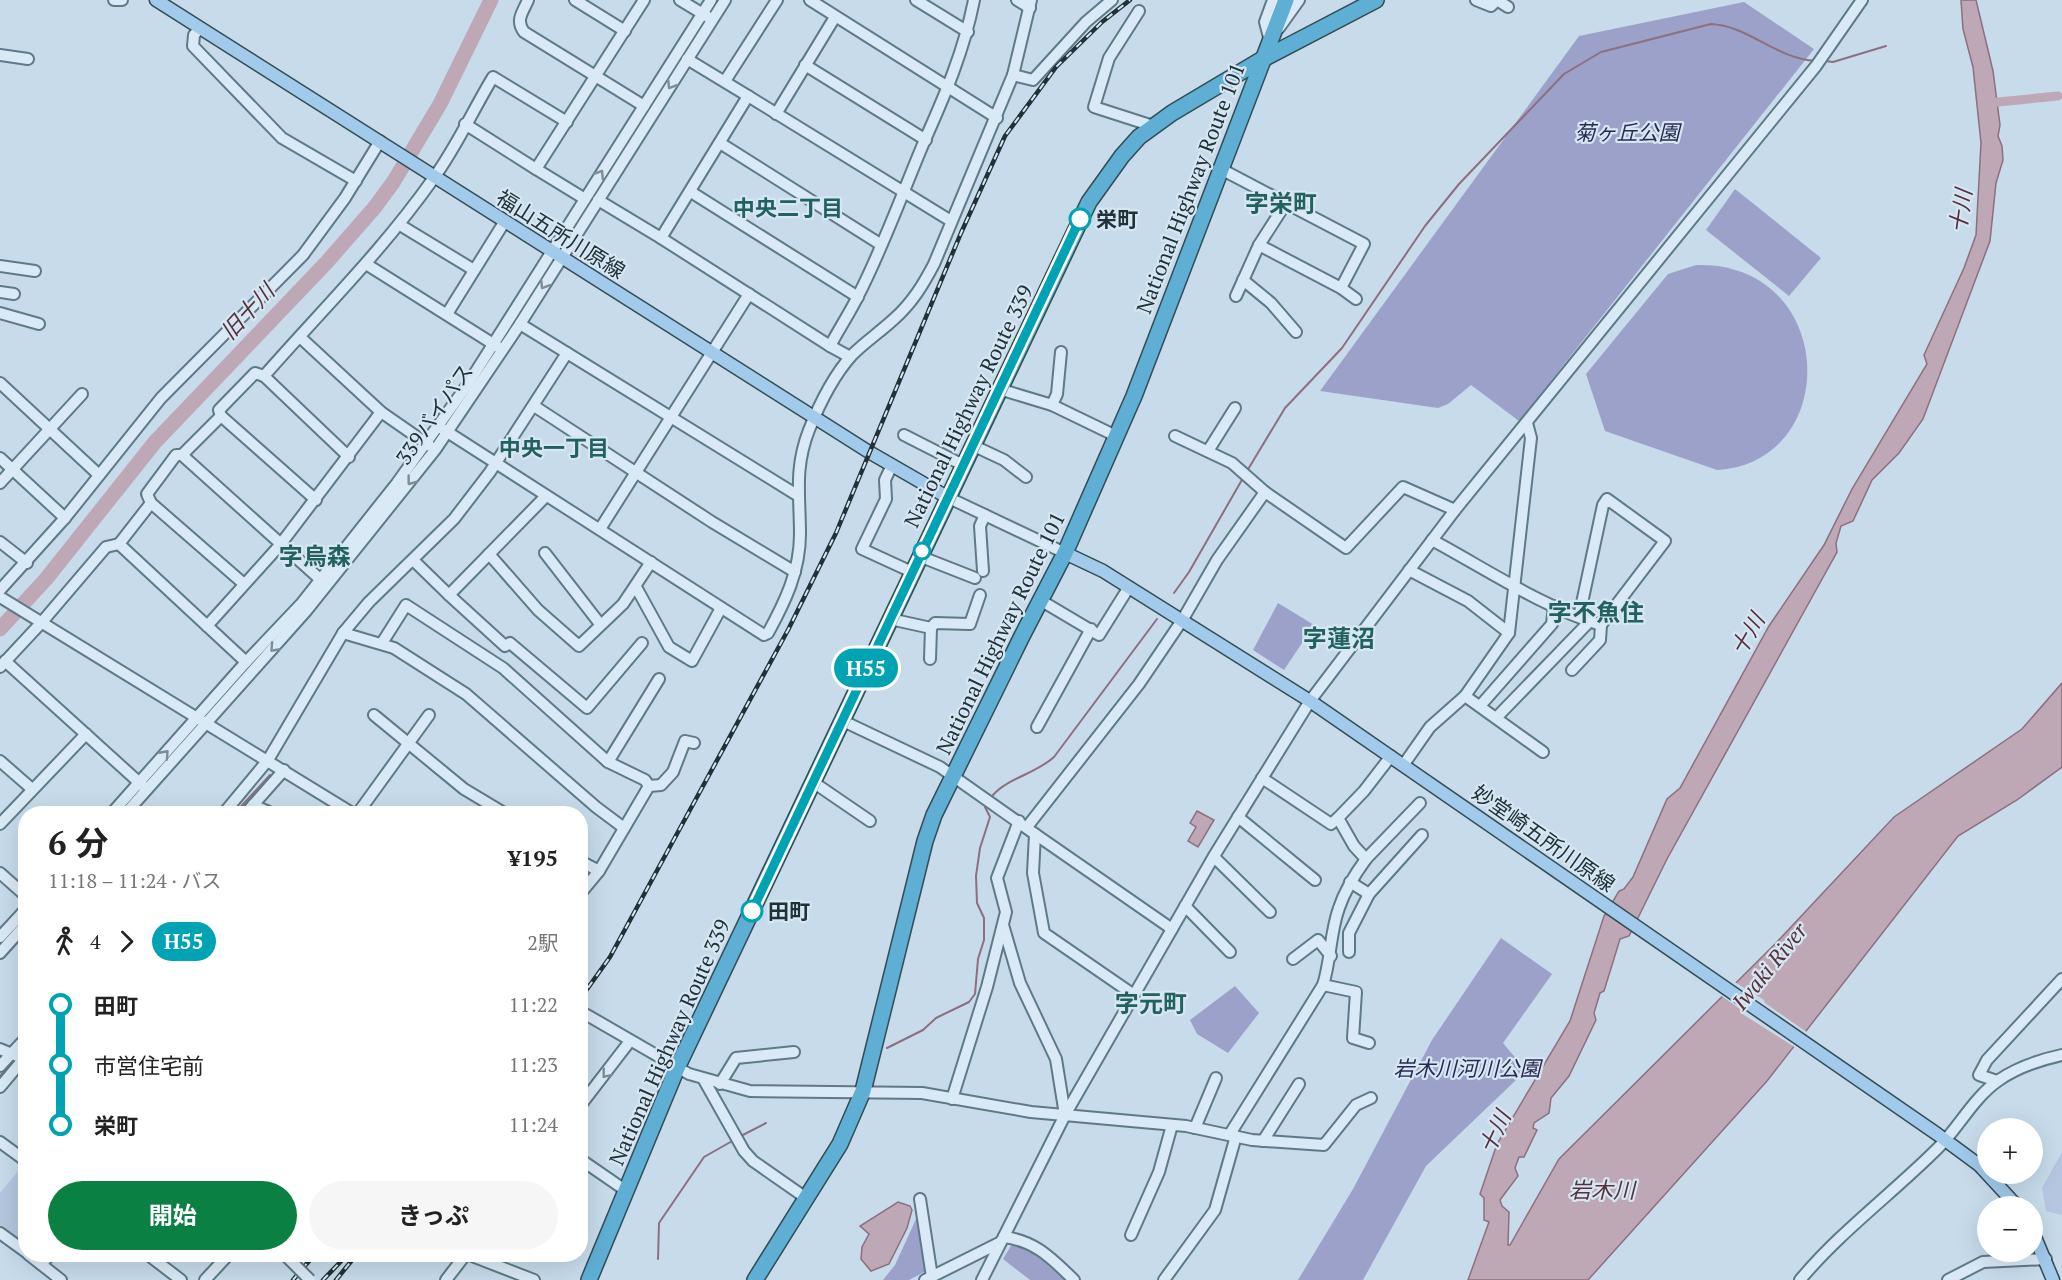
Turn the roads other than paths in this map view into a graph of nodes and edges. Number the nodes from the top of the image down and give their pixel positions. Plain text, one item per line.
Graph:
1 (114, 0) edge
2 (122, 0) edge
3 (156, 0) edge
4 (528, 0) edge
5 (575, 0) edge
6 (644, 0) edge
7 (680, 0) edge
8 (711, 0) edge
9 (724, 0) edge
10 (777, 0) edge
11 (810, 0) edge
12 (916, 0) edge
13 (974, 0) edge
14 (1017, 0) edge
15 (1112, 0) edge
16 (1286, 0) edge
17 (1376, 0) edge
18 (1476, 0) edge
19 (1860, 1) edge
20 (1030, 4) edge
21 (1508, 7) dead end
22 (1139, 12) dead end
23 (707, 17) junction
24 (835, 17) junction
25 (200, 28) junction
26 (625, 31) junction
27 (968, 33) junction
28 (0, 56) edge
29 (28, 59) dead end
30 (687, 59) junction
31 (1261, 60) junction
32 (806, 65) junction
33 (1013, 75) junction
34 (595, 76) junction
35 (725, 81) junction
36 (949, 89) junction
37 (748, 96) junction
38 (644, 106) junction
39 (776, 114) junction
40 (997, 118) junction
41 (567, 122) junction
42 (465, 124) junction
43 (1153, 126) junction
44 (926, 140) junction
45 (382, 143) junction
46 (720, 143) junction
47 (1219, 168) junction
48 (536, 169) junction
49 (430, 173) junction
50 (356, 181) junction
51 (691, 192) junction
52 (903, 194) junction
53 (585, 199) junction
54 (598, 200) junction
55 (1286, 203) junction
56 (505, 221) junction
57 (951, 221) junction
58 (400, 225) junction
59 (661, 238) junction
60 (880, 244) junction
61 (1259, 245) junction
62 (556, 254) junction
63 (366, 264) junction
64 (0, 266) edge
65 (474, 270) junction
66 (35, 271) dead end
67 (1243, 280) junction
68 (1341, 288) junction
69 (0, 292) edge
70 (14, 294) dead end
71 (749, 294) junction
72 (1236, 296) dead end
73 (858, 297) junction
74 (1356, 299) dead end
75 (0, 313) edge
76 (447, 314) junction
77 (39, 324) dead end
78 (520, 324) junction
79 (1296, 332) dead end
80 (301, 338) junction
81 (830, 346) junction
82 (498, 347) junction
83 (712, 352) junction
84 (1060, 352) dead end
85 (567, 353) junction
86 (850, 357) junction
87 (264, 375) junction
88 (0, 383) edge
89 (999, 389) junction
90 (82, 394) dead end
91 (1052, 405) junction
92 (534, 406) junction
93 (1235, 408) dead end
94 (381, 412) junction
95 (221, 416) junction
96 (815, 417) junction
97 (672, 418) junction
98 (1527, 423) junction
99 (442, 429) junction
100 (50, 430) junction
101 (904, 435) dead end
102 (1116, 436) junction
103 (1175, 436) dead end
104 (972, 444) junction
105 (430, 446) junction
106 (1208, 450) junction
107 (182, 455) junction
108 (349, 457) junction
109 (0, 458) edge
110 (495, 463) junction
111 (892, 465) junction
112 (963, 465) junction
113 (13, 469) junction
114 (635, 473) junction
115 (99, 475) junction
116 (1026, 477) dead end
117 (0, 483) edge
118 (1265, 492) junction
119 (797, 495) junction
120 (546, 496) junction
121 (947, 497) junction
122 (316, 500) junction
123 (151, 503) junction
124 (1455, 510) junction
125 (985, 515) junction
126 (65, 518) junction
127 (600, 529) junction
128 (1432, 540) junction
129 (0, 542) edge
130 (119, 544) junction
131 (280, 545) junction
132 (545, 553) dead end
133 (1065, 553) junction
134 (489, 554) junction
135 (920, 556) junction
136 (413, 560) junction
137 (651, 562) junction
138 (27, 563) junction
139 (1408, 570) junction
140 (795, 572) junction
141 (912, 572) junction
142 (321, 580) junction
143 (244, 584) junction
144 (1515, 584) junction
145 (636, 587) junction
146 (1129, 587) junction
147 (0, 590) edge
148 (449, 595) junction
149 (980, 595) dead end
150 (0, 597) edge
151 (1040, 600) junction
152 (1554, 606) junction
153 (721, 608) junction
154 (890, 619) junction
155 (1183, 619) junction
156 (1584, 619) junction
157 (42, 622) junction
158 (600, 624) junction
159 (1601, 625) junction
160 (207, 626) junction
161 (931, 628) junction
162 (1090, 630) junction
163 (343, 633) junction
164 (1509, 633) junction
165 (382, 643) junction
166 (642, 643) dead end
167 (930, 659) dead end
168 (246, 662) junction
169 (3, 664) edge
170 (1572, 670) dead end
171 (659, 679) dead end
172 (1465, 696) junction
173 (1310, 700) junction
174 (1480, 706) junction
175 (374, 715) dead end
176 (429, 715) dead end
177 (1496, 718) junction
178 (202, 720) junction
179 (841, 720) junction
180 (1037, 727) dead end
181 (86, 734) junction
182 (694, 743) dead end
183 (409, 744) junction
184 (1544, 752) dead end
185 (1391, 756) junction
186 (268, 760) junction
187 (0, 761) edge
188 (608, 762) junction
189 (1404, 764) junction
190 (284, 770) junction
191 (952, 776) junction
192 (1262, 778) junction
193 (813, 782) junction
194 (143, 786) junction
195 (649, 786) junction
196 (32, 789) junction
197 (1420, 804) dead end
198 (120, 806) edge
199 (130, 806) edge
200 (230, 806) edge
201 (252, 806) edge
202 (341, 806) edge
203 (363, 806) edge
204 (492, 806) edge
205 (1238, 817) junction
206 (1338, 818) junction
207 (870, 821) dead end
208 (0, 824) edge
209 (1027, 827) junction
210 (624, 828) junction
211 (1422, 835) dead end
212 (1214, 856) junction
213 (1366, 859) junction
214 (588, 865) edge
215 (598, 871) junction
216 (0, 873) edge
217 (1315, 880) dead end
218 (1350, 882) junction
219 (588, 884) edge
220 (18, 889) edge
221 (1369, 894) junction
222 (1185, 906) junction
223 (1270, 912) dead end
224 (18, 918) edge
225 (1002, 924) junction
226 (1172, 929) junction
227 (18, 933) edge
228 (0, 937) edge
229 (1230, 952) dead end
230 (1349, 952) dead end
231 (0, 953) edge
232 (1331, 956) junction
233 (1293, 959) dead end
234 (2062, 979) edge
235 (1323, 986) junction
236 (1134, 995) junction
237 (588, 1016) edge
238 (630, 1041) junction
239 (1370, 1043) dead end
240 (18, 1047) edge
241 (0, 1049) edge
242 (794, 1052) dead end
243 (12, 1053) junction
244 (18, 1055) edge
245 (2062, 1055) edge
246 (0, 1066) edge
247 (18, 1066) edge
248 (677, 1068) junction
249 (1216, 1078) dead end
250 (704, 1080) junction
251 (1997, 1081) junction
252 (720, 1084) junction
253 (1299, 1084) dead end
254 (0, 1087) edge
255 (863, 1091) junction
256 (588, 1096) edge
257 (1371, 1098) dead end
258 (952, 1099) junction
259 (1065, 1115) junction
260 (1172, 1125) junction
261 (1195, 1128) junction
262 (1233, 1135) junction
263 (1941, 1137) junction
264 (1263, 1141) junction
265 (0, 1142) edge
266 (18, 1155) edge
267 (588, 1165) edge
268 (625, 1190) junction
269 (2008, 1196) edge
270 (806, 1198) junction
271 (920, 1199) dead end
272 (0, 1233) edge
273 (1131, 1234) dead end
274 (1003, 1240) junction
275 (18, 1246) edge
276 (2043, 1253) edge
277 (2046, 1259) junction
278 (38, 1262) edge
279 (157, 1262) edge
280 (222, 1262) edge
281 (292, 1262) edge
282 (460, 1262) edge
283 (487, 1262) edge
284 (41, 1264) joint
285 (928, 1278) edge
286 (61, 1280) edge
287 (181, 1280) edge
288 (205, 1280) edge
289 (310, 1280) edge
290 (446, 1280) edge
291 (534, 1280) edge
292 (589, 1280) edge
293 (755, 1280) edge
294 (982, 1280) edge
295 (1074, 1280) edge
296 (1164, 1280) edge
297 (1800, 1280) edge
298 (1948, 1280) edge
299 (2053, 1280) edge

1 - 2 street
3 - 25 main road, 福山五所川原線
4 - 34 street
5 - 26 street
6 - 26 street
7 - 23 street
8 - 23 street
9 - 23 street, 339バイパス
10 - 35 street
11 - 24 street
12 - 27 street
13 - 27 street
14 - 20 street
15 - 33 street
16 - 31 highway, National Highway Route 101
17 - 31 highway, National Highway Route 339
18 - 21 street
19 - 98 street
20 - 33 street
22 - 43 street
23 - 30 street, 339バイパス
23 - 38 street
24 - 32 street
24 - 36 street
25 - 45 main road, 福山五所川原線
25 - 50 street
26 - 34 street
27 - 36 street
28 - 29 street
30 - 35 street
30 -> 54 street, 339バイパス
31 - 43 highway, National Highway Route 339
31 - 47 highway, National Highway Route 101
32 - 39 street
32 - 44 street
33 - 40 street
34 - 38 street
34 - 41 street
35 - 37 street
36 - 40 street
36 - 44 street
37 - 39 street
37 - 46 street
53 -> 38 street
39 - 52 street
40 - 57 street
41 - 42 street
41 - 48 street
42 - 48 street
42 - 49 street
43 - 89 highway, National Highway Route 339
44 - 52 street
45 - 49 main road, 福山五所川原線
45 - 50 street
46 - 51 street
46 - 60 street
47 - 55 street
47 - 102 highway, National Highway Route 101
48 - 53 street
49 - 56 main road, 福山五所川原線
49 - 58 street
50 - 115 street
51 - 59 street
51 - 73 street
52 - 57 street
52 - 60 street
53 - 62 street
54 - 59 street
54 - 62 street, 339バイパス
55 - 61 street
55 - 68 street
56 - 62 main road, 福山五所川原線
56 - 65 street
57 - 86 street
58 - 63 street
58 - 65 street
59 - 71 street
60 - 73 street
61 - 67 street
61 - 68 street
62 -> 78 street, 339バイパス
62 - 82 street
62 - 83 main road, 福山五所川原線
63 - 76 street
63 - 80 street
64 - 66 street
65 - 76 street
67 - 72 street
67 - 79 street
68 - 74 street
69 - 70 street
71 - 81 street
71 - 83 street
73 - 81 street
75 - 77 street
76 - 82 street
78 - 82 street, 339バイパス
78 - 85 street
80 - 87 street
80 - 94 street
81 - 86 street
82 - 99 street, 339バイパス
83 - 96 main road, 福山五所川原線
83 - 97 street
84 - 91 street
85 - 92 street
85 - 97 street
86 - 96 street
87 - 95 street
87 - 108 street
88 - 100 street
89 - 91 street
89 - 104 highway, National Highway Route 339
90 - 100 street
91 - 102 street
92 - 110 street
92 - 114 street
93 - 106 street
94 - 105 street
94 - 108 street
95 - 107 street
95 - 122 street
96 - 111 main road, 福山五所川原線
96 - 119 street
97 - 114 street
97 - 119 street
98 - 124 street
98 - 144 street
99 - 105 street, 339バイパス
99 - 110 street
100 - 113 street
100 - 115 street
101 - 112 street
102 - 133 highway, National Highway Route 101
103 - 106 street
104 - 112 highway, National Highway Route 339
104 - 116 street
105 - 142 street
105 -> 178 street, 339バイパス
106 - 118 street
107 - 123 street
107 - 131 street
108 - 122 street
109 - 113 street
110 - 120 street
110 - 136 street
111 - 121 main road, 福山五所川原線
111 - 141 street
112 - 121 highway, National Highway Route 339
113 - 117 street
113 - 126 street
114 - 127 street
114 - 140 street
115 - 126 street
118 - 124 street
118 - 155 street
119 - 140 street
120 - 127 street
120 - 134 street
121 - 125 street
121 - 135 highway, National Highway Route 339
122 - 131 street
123 - 130 street
123 - 143 street
124 - 128 street
125 - 133 street
125 - 135 street
126 - 138 street
127 - 137 street
128 - 139 street
128 - 144 street
129 - 138 street
130 - 157 street
130 - 160 street
131 - 142 street
131 - 143 street
132 - 158 street
133 - 146 main road, 妙堂崎五所川原線
133 - 151 highway, National Highway Route 101
134 - 148 street
134 - 158 street
135 - 141 highway, National Highway Route 339
136 - 148 street
136 - 163 street
137 - 145 street
137 - 153 street
138 - 147 street
139 - 164 street
139 - 173 street
140 - 153 street
141 - 154 highway, National Highway Route 339
142 - 168 street
143 - 160 street
144 - 152 street
144 - 164 street
145 - 153 street
145 - 158 street
146 - 155 main road, 妙堂崎五所川原線
146 - 162 street
148 - 166 street
149 - 161 street
150 - 157 street
151 - 162 street
151 - 191 highway, National Highway Route 101
152 - 156 street
152 - 174 street
154 - 161 street
154 - 179 highway, National Highway Route 339
155 - 173 main road, 妙堂崎五所川原線
155 - 209 street
156 - 159 street
156 - 159 street
156 - 177 street
157 - 169 street
157 - 178 street
159 - 170 street
160 - 168 street
161 - 167 street
162 - 180 street
163 - 165 street
163 - 186 street
164 - 172 street
165 - 188 street
165 - 210 street
168 - 178 street
169 - 181 street
171 - 188 street
172 - 174 street
172 - 189 street
173 - 185 main road, 妙堂崎五所川原線
173 - 192 street
174 - 177 street
175 - 183 street
176 - 183 street
177 - 184 street
178 - 186 street
178 - 194 street, 339バイパス
179 - 191 street
179 - 193 highway, National Highway Route 339
181 - 194 street
181 - 196 street
182 - 195 street
183 - 203 street
183 - 204 street
185 - 189 main road, 妙堂崎五所川原線
185 - 206 street
186 - 190 street
186 - 200 street
187 - 196 street
188 - 195 street
189 - 263 main road, 妙堂崎五所川原線
190 - 201 street
190 - 202 street
191 - 209 street
191 - 255 highway, National Highway Route 101
192 - 205 street
192 - 206 street
193 - 207 street
193 - 248 highway, National Highway Route 339
194 - 198 street
194 - 199 street, 339バイパス
195 - 210 street
196 - 208 street
197 - 213 street
205 - 212 street
205 - 217 street
206 - 213 street
209 - 225 street
209 - 226 street
209 - 236 street
210 - 215 street
211 - 221 street
212 - 222 street
212 - 223 street
213 - 218 street
214 - 215 street
215 - 219 street
216 - 220 street
218 - 221 street
218 - 232 street
221 - 230 street
222 - 226 street
222 - 229 street
224 - 228 street
225 - 258 street
225 - 259 street
226 - 236 street
227 - 231 street
232 - 233 street
232 - 235 street
234 - 251 street
235 - 239 street
235 - 262 street
236 - 259 street
237 - 238 street
238 - 248 street
238 -> 256 street
240 - 243 street
241 - 243 street
242 - 252 street
243 - 244 street
243 - 246 street
245 - 251 street
247 - 254 street
248 - 250 street
248 - 268 highway, National Highway Route 339
249 - 261 street
250 - 252 street
250 - 270 street
251 - 263 street
252 - 255 street
253 - 264 street
255 - 258 street
255 - 270 highway, National Highway Route 101
257 - 264 street
258 - 259 street
259 - 260 street
259 - 274 street
260 - 261 street
260 - 273 street
261 - 262 street
262 - 264 street
262 - 296 street
263 - 269 main road, 妙堂崎五所川原線
263 - 297 street
265 - 266 street
267 - 268 street
268 - 292 highway, National Highway Route 339
270 - 293 highway, National Highway Route 101
271 - 285 street
272 - 275 street
274 - 285 street
274 - 294 street
274 - 295 street
276 - 277 main road
277 - 298 street
277 - 299 main road
278 - 284 street
279 - 287 street
280 - 288 street
281 - 289 street, bridge
282 - 290 street
283 - 291 street
284 - 286 street

